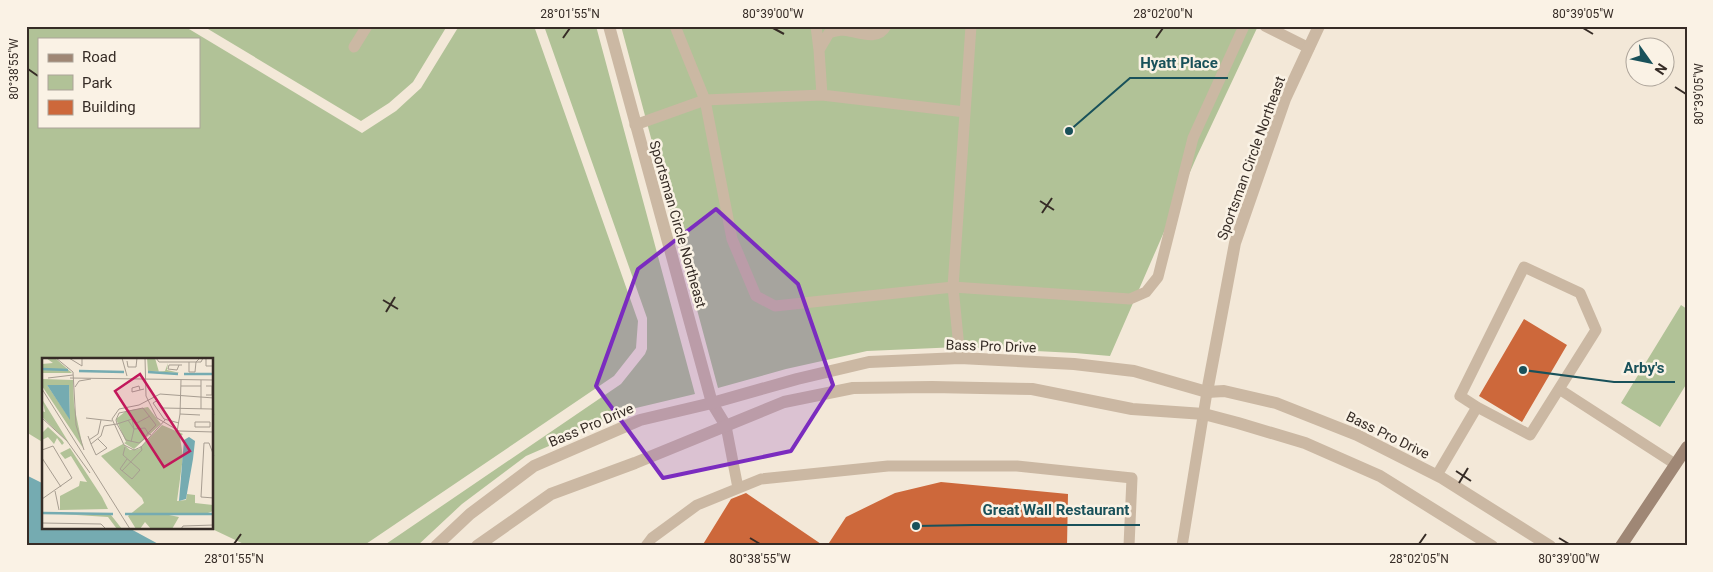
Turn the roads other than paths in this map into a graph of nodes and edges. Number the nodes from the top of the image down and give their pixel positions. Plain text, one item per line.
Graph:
1 (367, 26) edge
2 (609, 26) edge
3 (675, 26) edge
4 (816, 26) edge
5 (886, 26) edge
6 (971, 26) edge
7 (1244, 26) edge
8 (1265, 26) edge
9 (1319, 26) edge
10 (354, 47) dead end
11 (1309, 48) junction
12 (818, 50) junction
13 (822, 95) junction
14 (706, 100) junction
15 (965, 112) junction
16 (635, 124) junction
17 (953, 287) junction
18 (960, 358) junction
19 (1559, 389) junction
20 (1207, 392) junction
21 (712, 403) junction
22 (1476, 407) junction
23 (1204, 414) junction
24 (726, 426) junction
25 (1687, 447) edge
26 (1675, 464) junction
27 (1437, 475) junction
28 (738, 488) junction
29 (436, 546) edge
30 (477, 546) edge
31 (646, 546) edge
32 (1129, 546) edge
33 (1182, 546) edge
34 (1492, 546) edge
35 (1550, 546) edge
36 (1621, 546) edge

1 - 10 lane
2 - 16 street, Sportsman Circle Northeast
3 - 14 lane
4 - 12 lane
5 - 12 lane
6 - 15 lane
7 - 17 lane
8 - 11 lane
9 - 11 street, Sportsman Circle Northeast
11 - 20 street, Sportsman Circle Northeast
12 - 13 lane
13 - 14 lane
13 - 15 lane
14 - 16 lane
14 - 17 lane
15 - 17 lane
16 - 21 street, Sportsman Circle Northeast
17 - 18 lane
18 - 20 street, Bass Pro Drive
18 - 21 street, Bass Pro Drive
19 - 22 lane
19 - 22 lane
19 - 26 lane
20 - 23 lane
20 - 27 street, Bass Pro Drive
21 - 24 street, Sportsman Circle Northeast
21 - 29 street, Bass Pro Drive
22 - 27 lane
23 - 24 street
23 - 33 lane
23 - 34 street
24 - 28 lane
24 - 30 street
25 - 26 main road
26 - 36 main road
27 - 35 street, Bass Pro Drive
28 - 31 lane
28 - 32 lane

